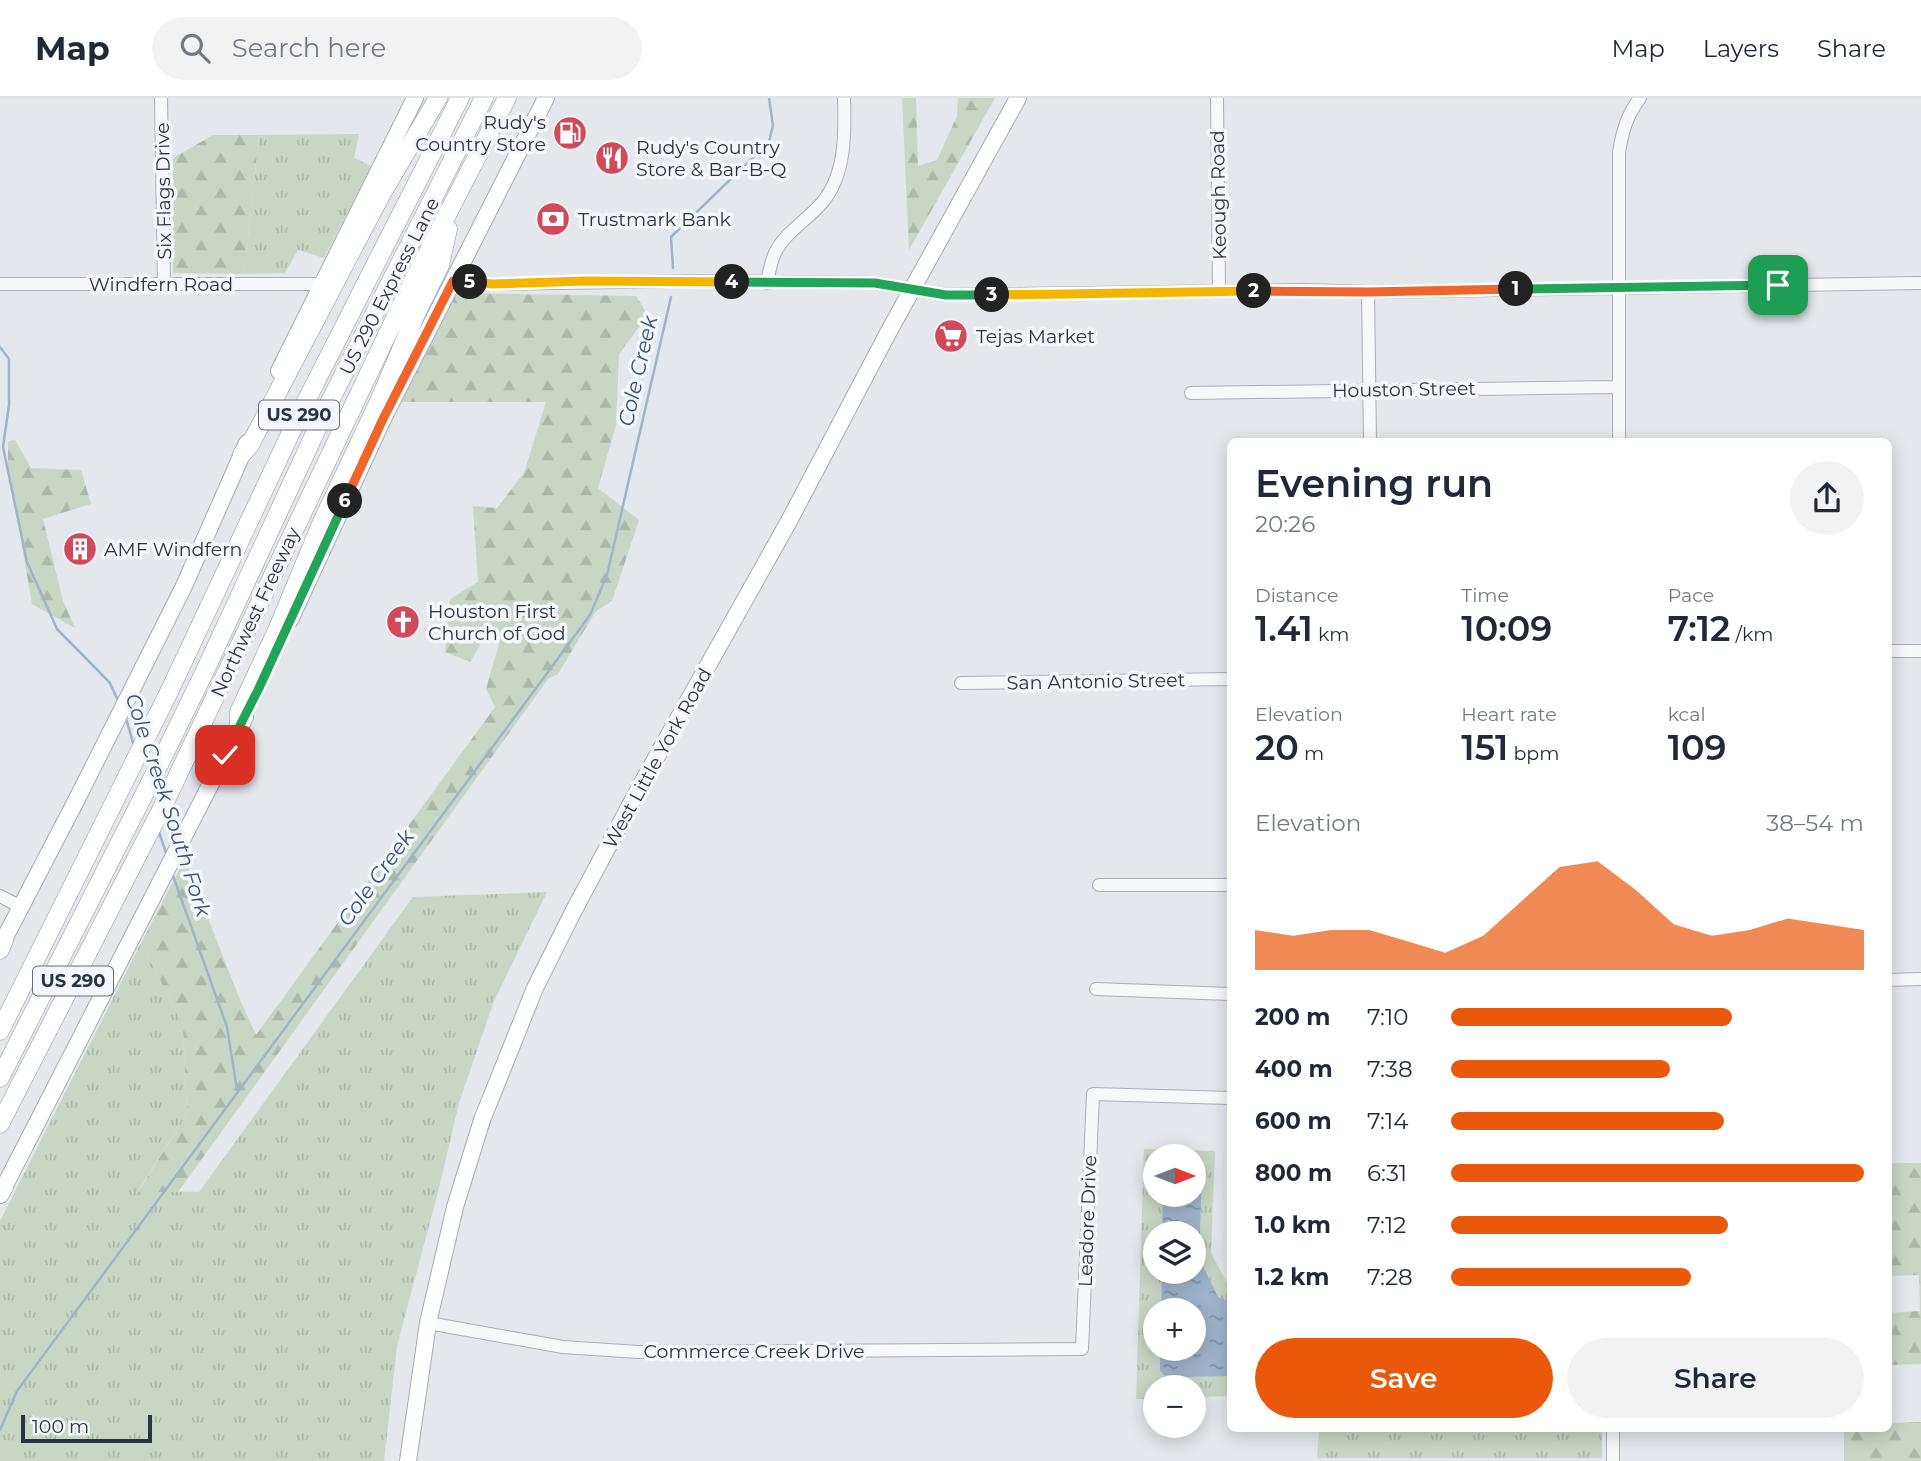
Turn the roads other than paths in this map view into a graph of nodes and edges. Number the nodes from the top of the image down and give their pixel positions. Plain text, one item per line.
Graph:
1 (161, 98) edge
2 (415, 98) edge
3 (438, 98) edge
4 (460, 98) edge
5 (484, 98) edge
6 (507, 98) edge
7 (546, 98) edge
8 (844, 98) edge
9 (1018, 98) edge
10 (1217, 98) edge
11 (1640, 98) edge
12 (455, 201) junction
13 (453, 281) junction
14 (767, 283) junction
15 (1921, 283) edge
16 (0, 284) edge
17 (323, 284) junction
18 (164, 285) junction
19 (1618, 288) junction
20 (913, 289) junction
21 (1219, 291) junction
22 (1368, 292) junction
23 (1618, 387) junction
24 (1370, 389) junction
25 (1191, 393) dead end
26 (1370, 438) edge
27 (1619, 438) edge
28 (242, 453) junction
29 (1892, 651) edge
30 (1921, 651) edge
31 (1227, 679) edge
32 (961, 683) dead end
33 (239, 728) junction
34 (1099, 885) dead end
35 (1227, 885) edge
36 (0, 895) edge
37 (22, 907) junction
38 (3, 937) edge
39 (1921, 979) edge
40 (1892, 980) edge
41 (1096, 989) dead end
42 (1227, 995) edge
43 (0, 1031) edge
44 (0, 1078) edge
45 (1227, 1098) edge
46 (0, 1124) edge
47 (2, 1192) edge
48 (428, 1323) junction
49 (1082, 1349) joint
50 (1613, 1432) edge
51 (408, 1461) edge
52 (1614, 1461) edge

1 - 18 street, Six Flags Drive
2 - 17 main road
3 - 28 highway
4 - 43 highway, US 290
5 - 44 highway, US 290 Express Lane
6 - 12 highway, Northwest Freeway / US 290
7 - 13 main road
8 - 14 street
9 - 20 main road, West Little York Road
10 - 21 street, Keough Road
11 - 19 street
12 - 33 highway
12 - 46 highway, Northwest Freeway / US 290
13 - 14 street
13 - 33 main road
14 - 20 street
15 - 19 street
16 - 18 street, Windfern Road
17 - 18 street, Windfern Road
17 - 28 main road
19 - 22 street
19 - 23 street
20 - 21 street
20 - 48 main road, West Little York Road
21 - 22 street
22 - 24 street
23 - 24 street, Houston Street
23 - 27 street
24 - 25 street, Houston Street
24 - 26 street
28 - 37 main road
29 - 30 street
31 - 32 street, San Antonio Street
33 - 47 main road
34 - 35 street
36 - 37 street
37 - 38 main road
39 - 40 street
41 - 42 street
45 - 49 street, Leadore Drive
48 - 49 street, Commerce Creek Drive
48 - 51 main road, West Little York Road
50 - 52 street

